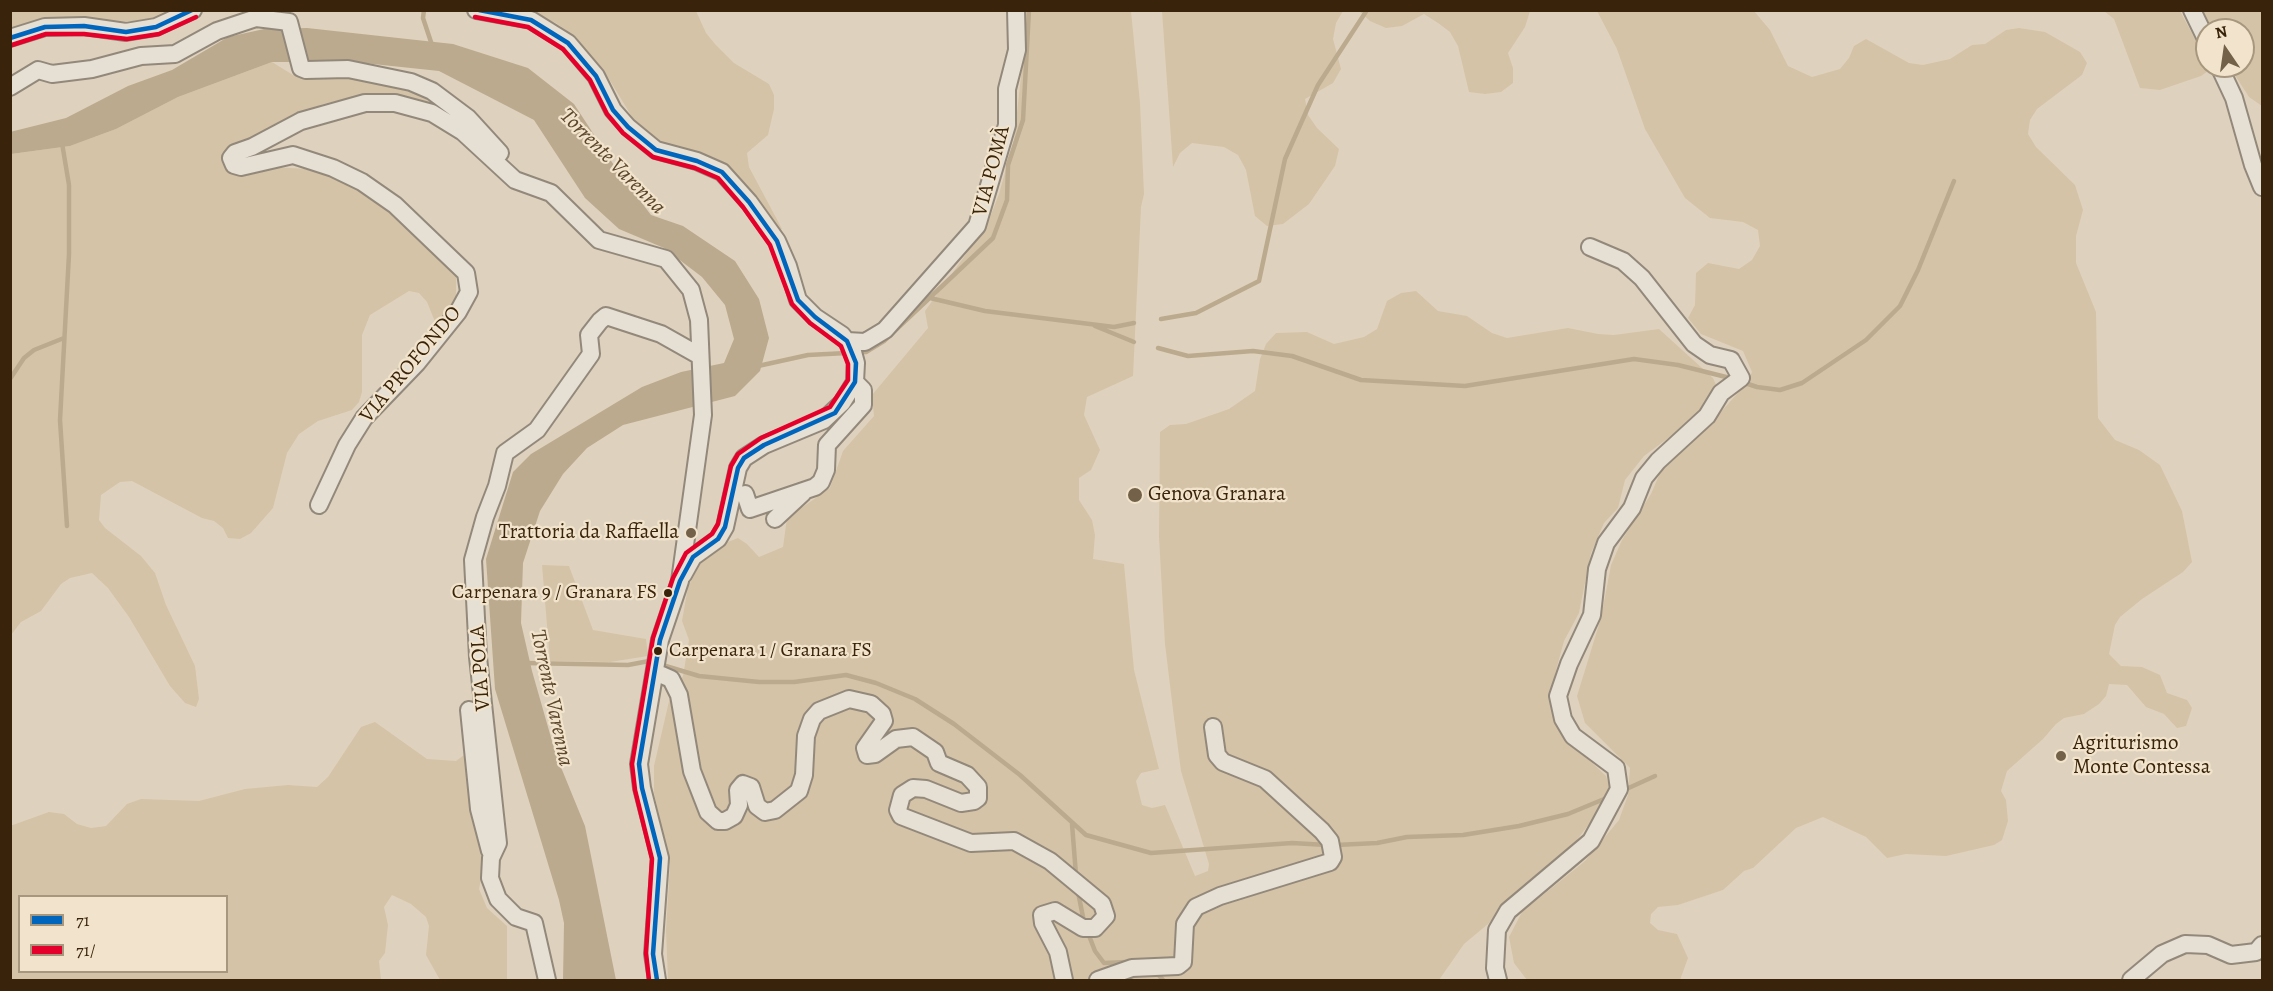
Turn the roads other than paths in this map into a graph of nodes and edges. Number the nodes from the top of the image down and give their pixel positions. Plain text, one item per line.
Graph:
1 (193, 10) edge
2 (476, 10) edge
3 (1016, 10) edge
4 (10, 38) edge
5 (2225, 78) edge
6 (10, 87) edge
7 (2262, 187) edge
8 (541, 190) junction
9 (1590, 247) dead end
10 (852, 350) junction
11 (700, 356) junction
12 (855, 382) junction
13 (806, 490) junction
14 (745, 494) dead end
15 (319, 505) dead end
16 (775, 519) dead end
17 (680, 581) junction
18 (655, 672) junction
19 (469, 710) dead end
20 (1213, 727) dead end
21 (491, 858) junction
22 (2262, 945) edge
23 (547, 981) edge
24 (657, 981) edge
25 (1064, 981) edge
26 (1098, 981) edge
27 (1498, 981) edge
28 (2131, 981) edge

1 - 4 street
2 - 10 street
3 - 10 street, VIA POMÀ
5 - 7 street
6 - 8 street, VIA PROFONDO
8 - 11 street, VIA PROFONDO
8 - 15 street, VIA PROFONDO
9 - 27 street
10 - 12 street
11 - 17 street, VIA PROFONDO
11 - 21 street, VIA POLA
12 - 13 street
12 - 17 street
13 - 14 street
13 - 16 street
17 - 18 street
18 - 24 street
18 - 25 street
19 - 21 street, VIA POLA
20 - 26 street
21 - 23 street, VIA POLA
22 - 28 street

